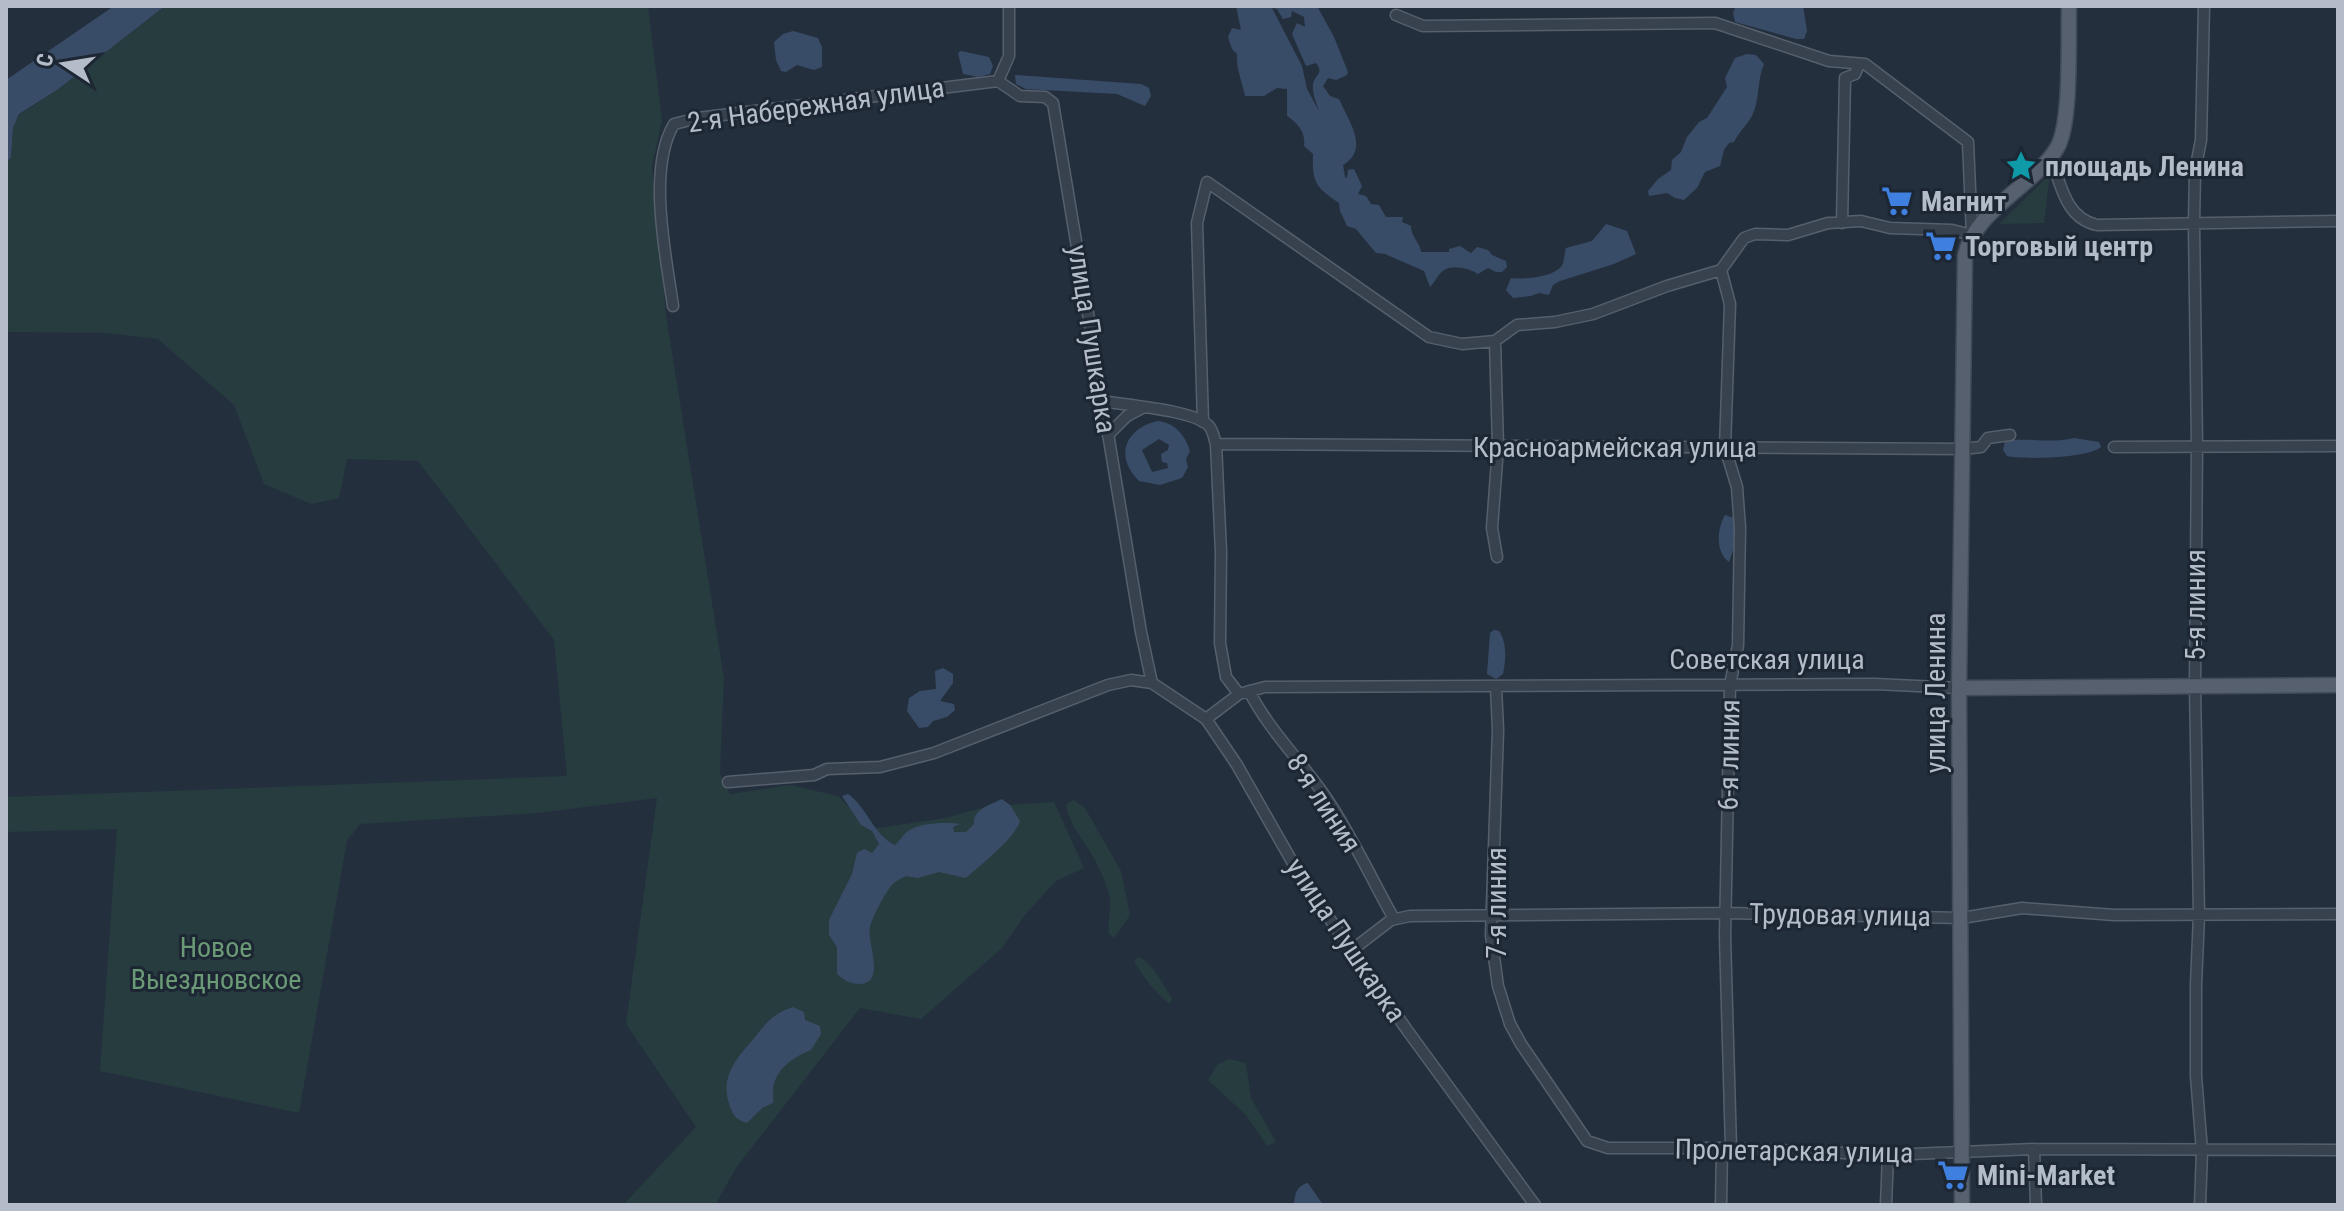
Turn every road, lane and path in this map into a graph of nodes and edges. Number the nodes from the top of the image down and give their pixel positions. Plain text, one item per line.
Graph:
1 (1009, 6) edge
2 (2069, 6) edge
3 (2204, 6) edge
4 (1396, 15) dead end
5 (1859, 64) junction
6 (998, 81) junction
7 (2050, 156) junction
8 (2338, 221) edge
9 (1842, 223) junction
10 (2194, 224) junction
11 (1972, 235) junction
12 (1721, 270) junction
13 (673, 306) dead end
14 (1495, 341) junction
15 (1102, 401) junction
16 (1146, 406) junction
17 (1203, 422) junction
18 (1108, 435) junction
19 (2010, 435) dead end
20 (1216, 444) junction
21 (2197, 445) junction
22 (2338, 446) edge
23 (1498, 447) junction
24 (2114, 447) dead end
25 (1725, 448) junction
26 (1963, 449) junction
27 (1497, 557) dead end
28 (1152, 683) junction
29 (1730, 685) junction
30 (2338, 685) edge
31 (2195, 686) junction
32 (1496, 687) junction
33 (1959, 688) junction
34 (1244, 693) junction
35 (1206, 719) junction
36 (728, 782) dead end
37 (1727, 913) junction
38 (2338, 914) edge
39 (1492, 915) junction
40 (2199, 915) junction
41 (1962, 918) junction
42 (1394, 919) junction
43 (1352, 950) junction
44 (1587, 1141) joint
45 (1726, 1148) junction
46 (2034, 1149) junction
47 (2338, 1150) edge
48 (2202, 1151) junction
49 (1962, 1153) junction
50 (1888, 1155) junction
51 (1535, 1205) edge
52 (1721, 1205) edge
53 (1886, 1205) edge
54 (1962, 1205) edge
55 (2036, 1205) edge
56 (2200, 1205) edge

1 - 6 street
2 - 7 main road
3 - 10 street, 5-я линия
4 - 5 street
5 - 9 street
5 - 11 street
6 - 13 street, 2-я Набережная улица
6 - 15 street, улица Пушкарка
7 - 10 street
7 - 11 main road
8 - 10 street
9 - 11 street
9 - 12 street
10 - 21 street, 5-я линия
11 - 26 main road, улица Ленина
12 - 14 street
12 - 25 street, 6-я линия
14 - 17 street
14 - 23 street
15 - 16 street
15 - 18 street, улица Пушкарка
16 - 17 street
16 - 18 street
17 - 20 street
18 - 28 street, улица Пушкарка
19 - 26 street, Красноармейская улица
20 - 23 street, Красноармейская улица
20 - 34 street, 8-я линия
21 - 22 street
21 - 24 street
21 - 31 street, 5-я линия
23 - 25 street, Красноармейская улица
23 - 27 street
25 - 26 street, Красноармейская улица
25 - 29 street, 6-я линия
26 - 33 main road, улица Ленина
28 - 35 street, улица Пушкарка
28 - 36 street
29 - 32 street, Советская улица
29 - 33 street, Советская улица
29 - 37 street, 6-я линия
30 - 31 main road, Советская улица
31 - 33 main road, Советская улица
31 - 40 street, 5-я линия
32 - 34 street, Советская улица
32 - 39 street, 7-я линия
33 - 41 main road, улица Ленина
34 - 35 street
34 - 42 street, 8-я линия
35 - 43 street, улица Пушкарка
37 - 39 street, Трудовая улица
37 - 41 street, Трудовая улица
37 - 45 street, 6-я линия
38 - 40 street, Трудовая улица
39 - 42 street, Трудовая улица
39 - 44 street, 7-я линия
40 - 41 street, Трудовая улица
40 - 48 street, 5-я линия
41 - 49 main road, улица Ленина
42 - 43 street
43 - 51 street, улица Пушкарка
44 - 45 street, Пролетарская улица
45 - 50 street, Пролетарская улица
45 - 52 street, 6-я линия
46 - 48 street, Пролетарская улица
46 - 49 street, Пролетарская улица
46 - 55 street
47 - 48 street, Пролетарская улица
48 - 56 street, 5-я линия
49 - 50 street, Пролетарская улица
49 - 54 main road, улица Ленина
50 - 53 street

